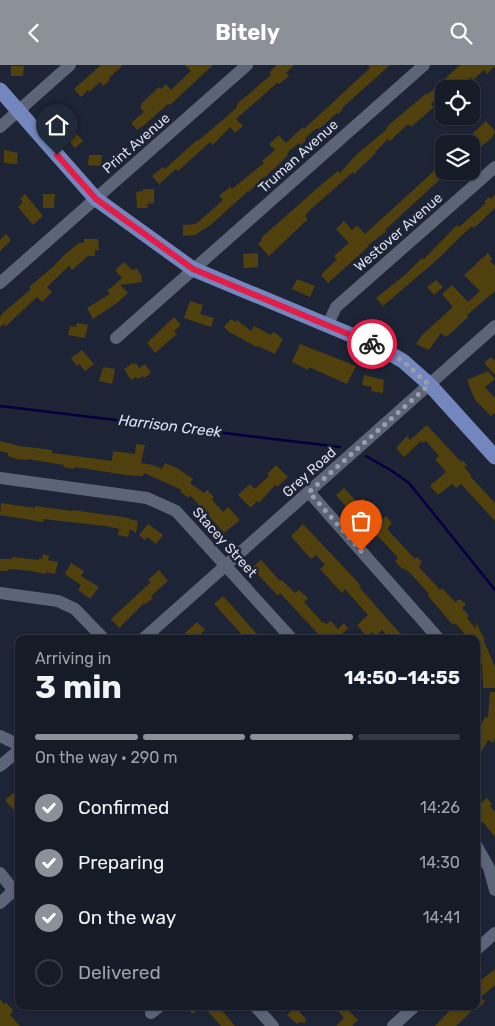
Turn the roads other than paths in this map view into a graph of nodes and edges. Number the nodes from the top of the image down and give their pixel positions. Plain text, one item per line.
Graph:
1 (70, 65) edge
2 (247, 65) edge
3 (424, 65) edge
4 (0, 90) edge
5 (18, 111) junction
6 (0, 127) edge
7 (495, 167) edge
8 (96, 199) junction
9 (193, 269) junction
10 (0, 283) edge
11 (327, 326) junction
12 (495, 326) edge
13 (116, 338) dead end
14 (429, 385) junction
15 (495, 457) edge
16 (0, 478) edge
17 (309, 492) junction
18 (226, 566) junction
19 (0, 593) edge
20 (100, 635) edge
21 (148, 635) edge
22 (288, 635) edge
23 (435, 635) edge
24 (0, 736) edge
25 (15, 743) edge
26 (15, 753) edge
27 (0, 766) edge
28 (480, 852) edge
29 (0, 873) edge
30 (495, 890) edge
31 (0, 903) edge
32 (495, 933) edge
33 (480, 946) edge
34 (258, 1010) edge
35 (411, 1010) edge
36 (272, 1026) edge
37 (393, 1026) edge

1 - 5 street
2 - 8 street, Print Avenue
3 - 9 street, Truman Avenue
4 - 5 main road
5 - 6 street
5 - 8 main road
7 - 11 street, Westover Avenue
8 - 9 main road
8 - 10 street, Print Avenue
9 - 11 main road
9 - 13 street, Truman Avenue
11 - 14 main road
12 - 14 street, Grey Road
14 - 15 main road
14 - 17 street, Grey Road
16 - 18 street, Stacey Street
17 - 18 street, Grey Road
17 - 23 street
18 - 21 street, Grey Road
18 - 22 street, Stacey Street
19 - 20 street
24 - 25 street
26 - 27 street
28 - 30 street
29 - 31 street
32 - 33 street
34 - 36 street
35 - 37 street

